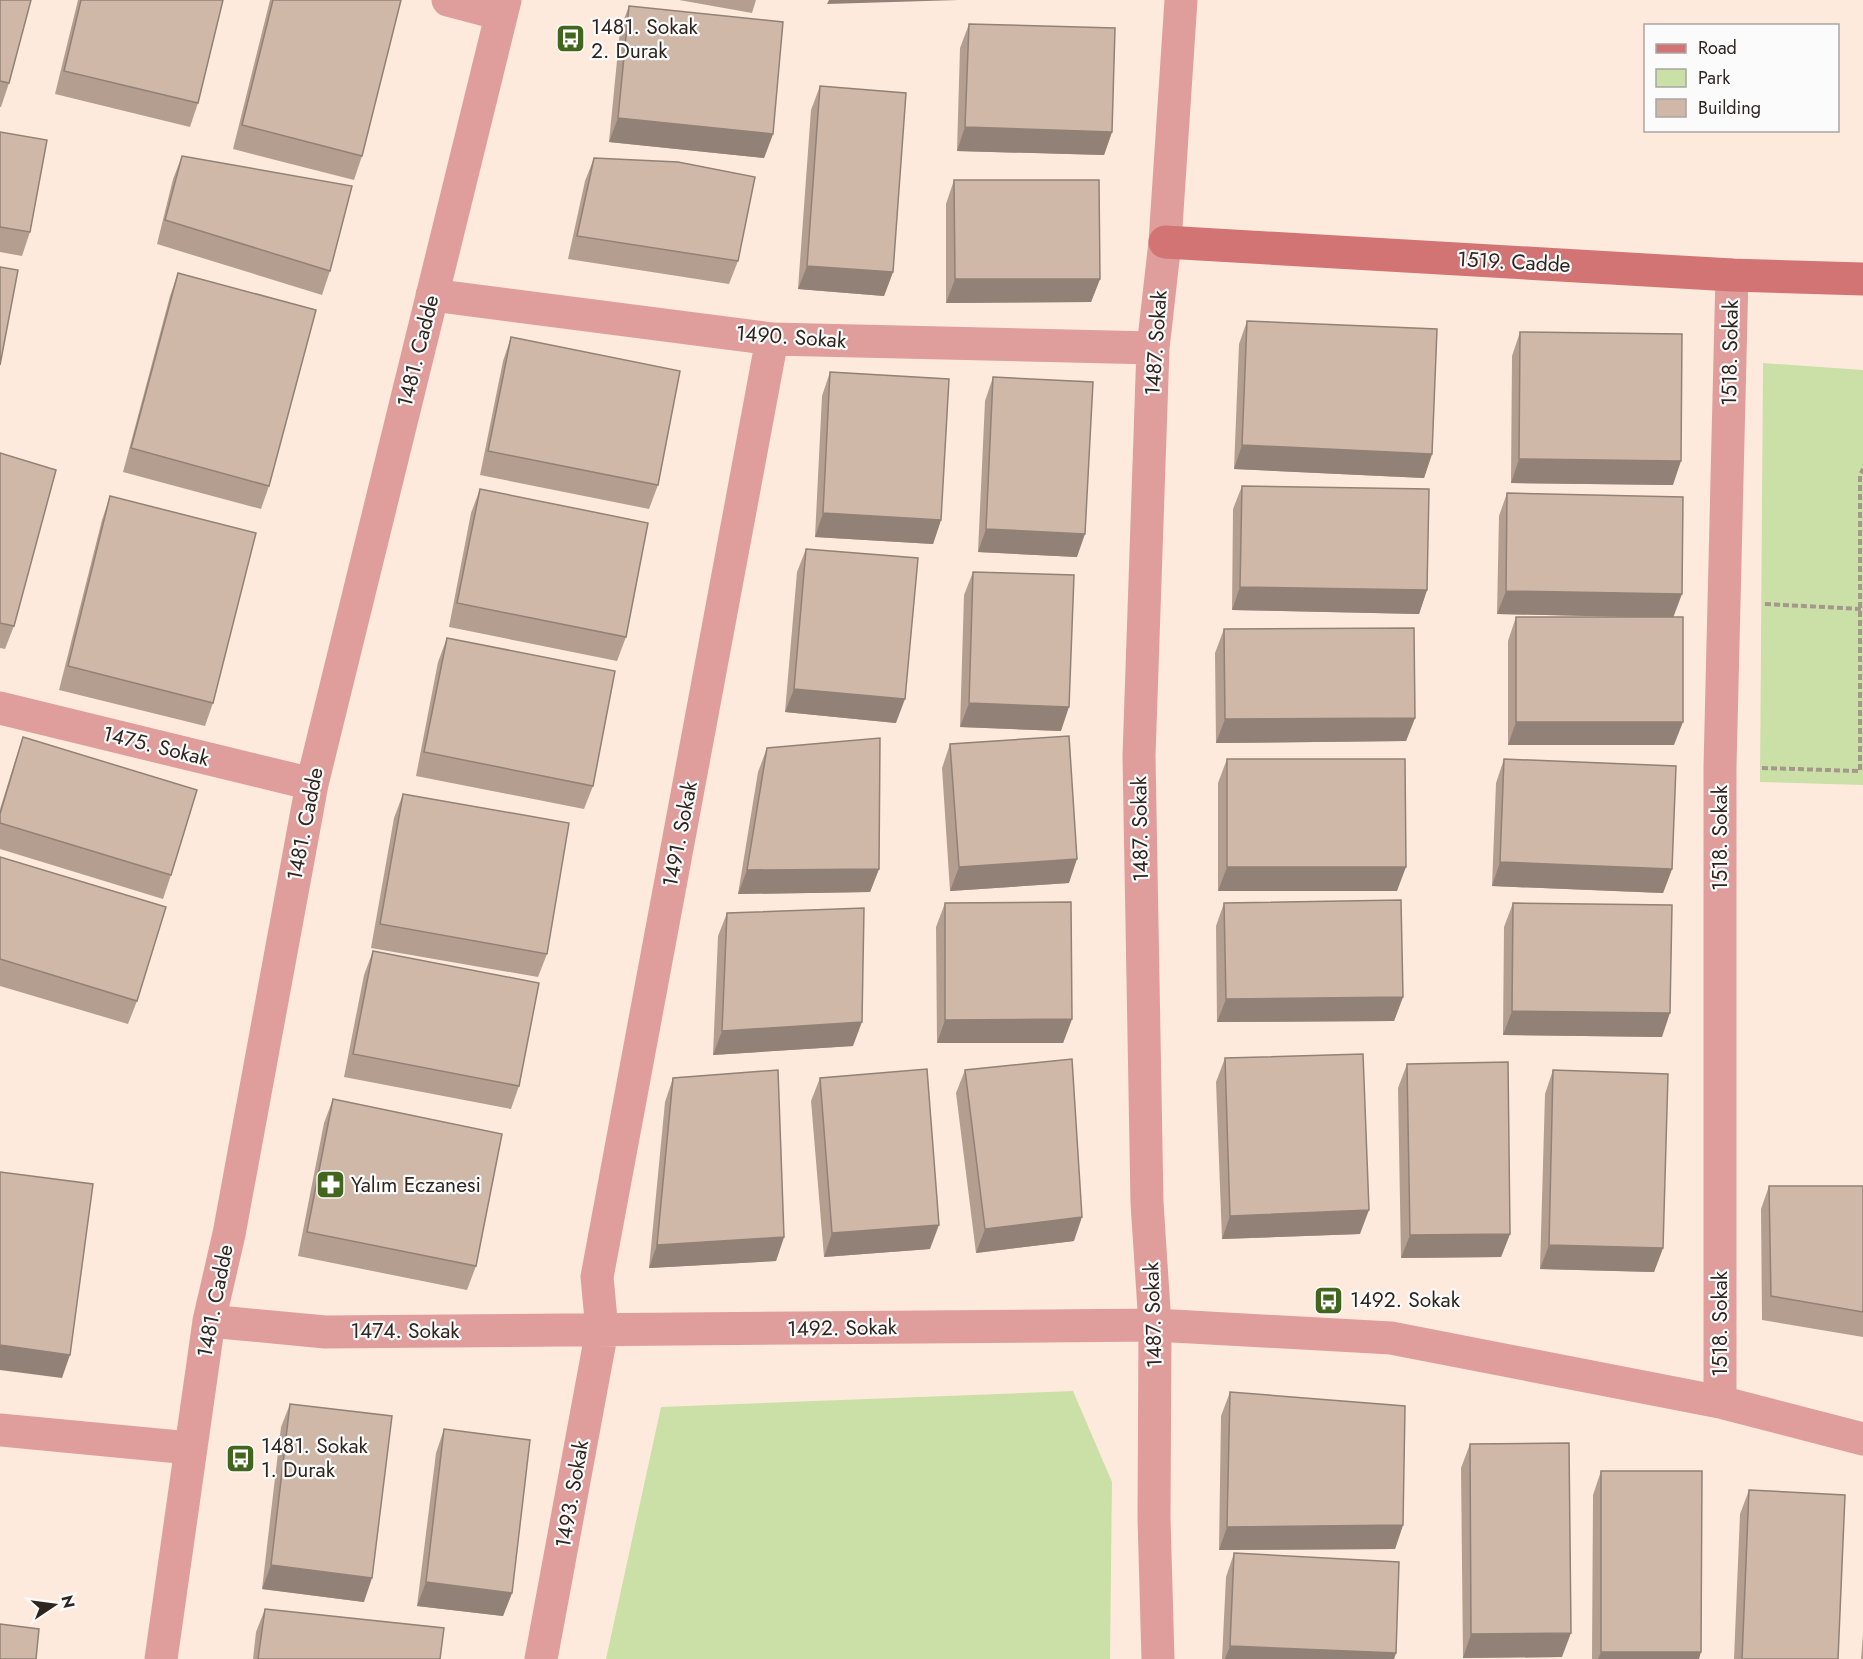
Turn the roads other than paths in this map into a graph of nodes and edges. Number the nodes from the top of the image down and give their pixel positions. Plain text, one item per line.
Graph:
1 (448, 0) edge
2 (1180, 0) edge
3 (503, 7) edge
4 (1165, 242) junction
5 (1732, 275) junction
6 (1863, 279) edge
7 (432, 295) junction
8 (772, 339) junction
9 (1153, 348) junction
10 (0, 708) edge
11 (312, 784) junction
12 (209, 1321) junction
13 (1155, 1325) junction
14 (602, 1330) junction
15 (1720, 1402) junction
16 (0, 1430) edge
17 (1863, 1439) edge
18 (190, 1448) junction
19 (161, 1659) edge
20 (541, 1659) edge
21 (1158, 1659) edge

1 - 3 street
2 - 4 street, 1487. Sokak
3 - 7 street, 1481. Cadde
4 - 5 street, 1519. Cadde
4 - 9 street, 1487. Sokak
5 - 6 street, 1519. Cadde
5 - 15 street, 1518. Sokak
7 - 8 street, 1490. Sokak
7 - 11 street, 1481. Cadde
8 - 9 street, 1490. Sokak
8 - 14 street, 1491. Sokak
9 - 13 street, 1487. Sokak
10 - 11 street, 1475. Sokak
11 - 12 street, 1481. Cadde
12 - 14 street, 1474. Sokak
12 - 18 street, 1481. Cadde
13 - 14 street, 1492. Sokak
13 - 15 street, 1492. Sokak
13 - 21 street, 1487. Sokak
14 - 20 street, 1493. Sokak
15 - 17 street, 1492. Sokak
16 - 18 street
18 - 19 street, 1481. Cadde

